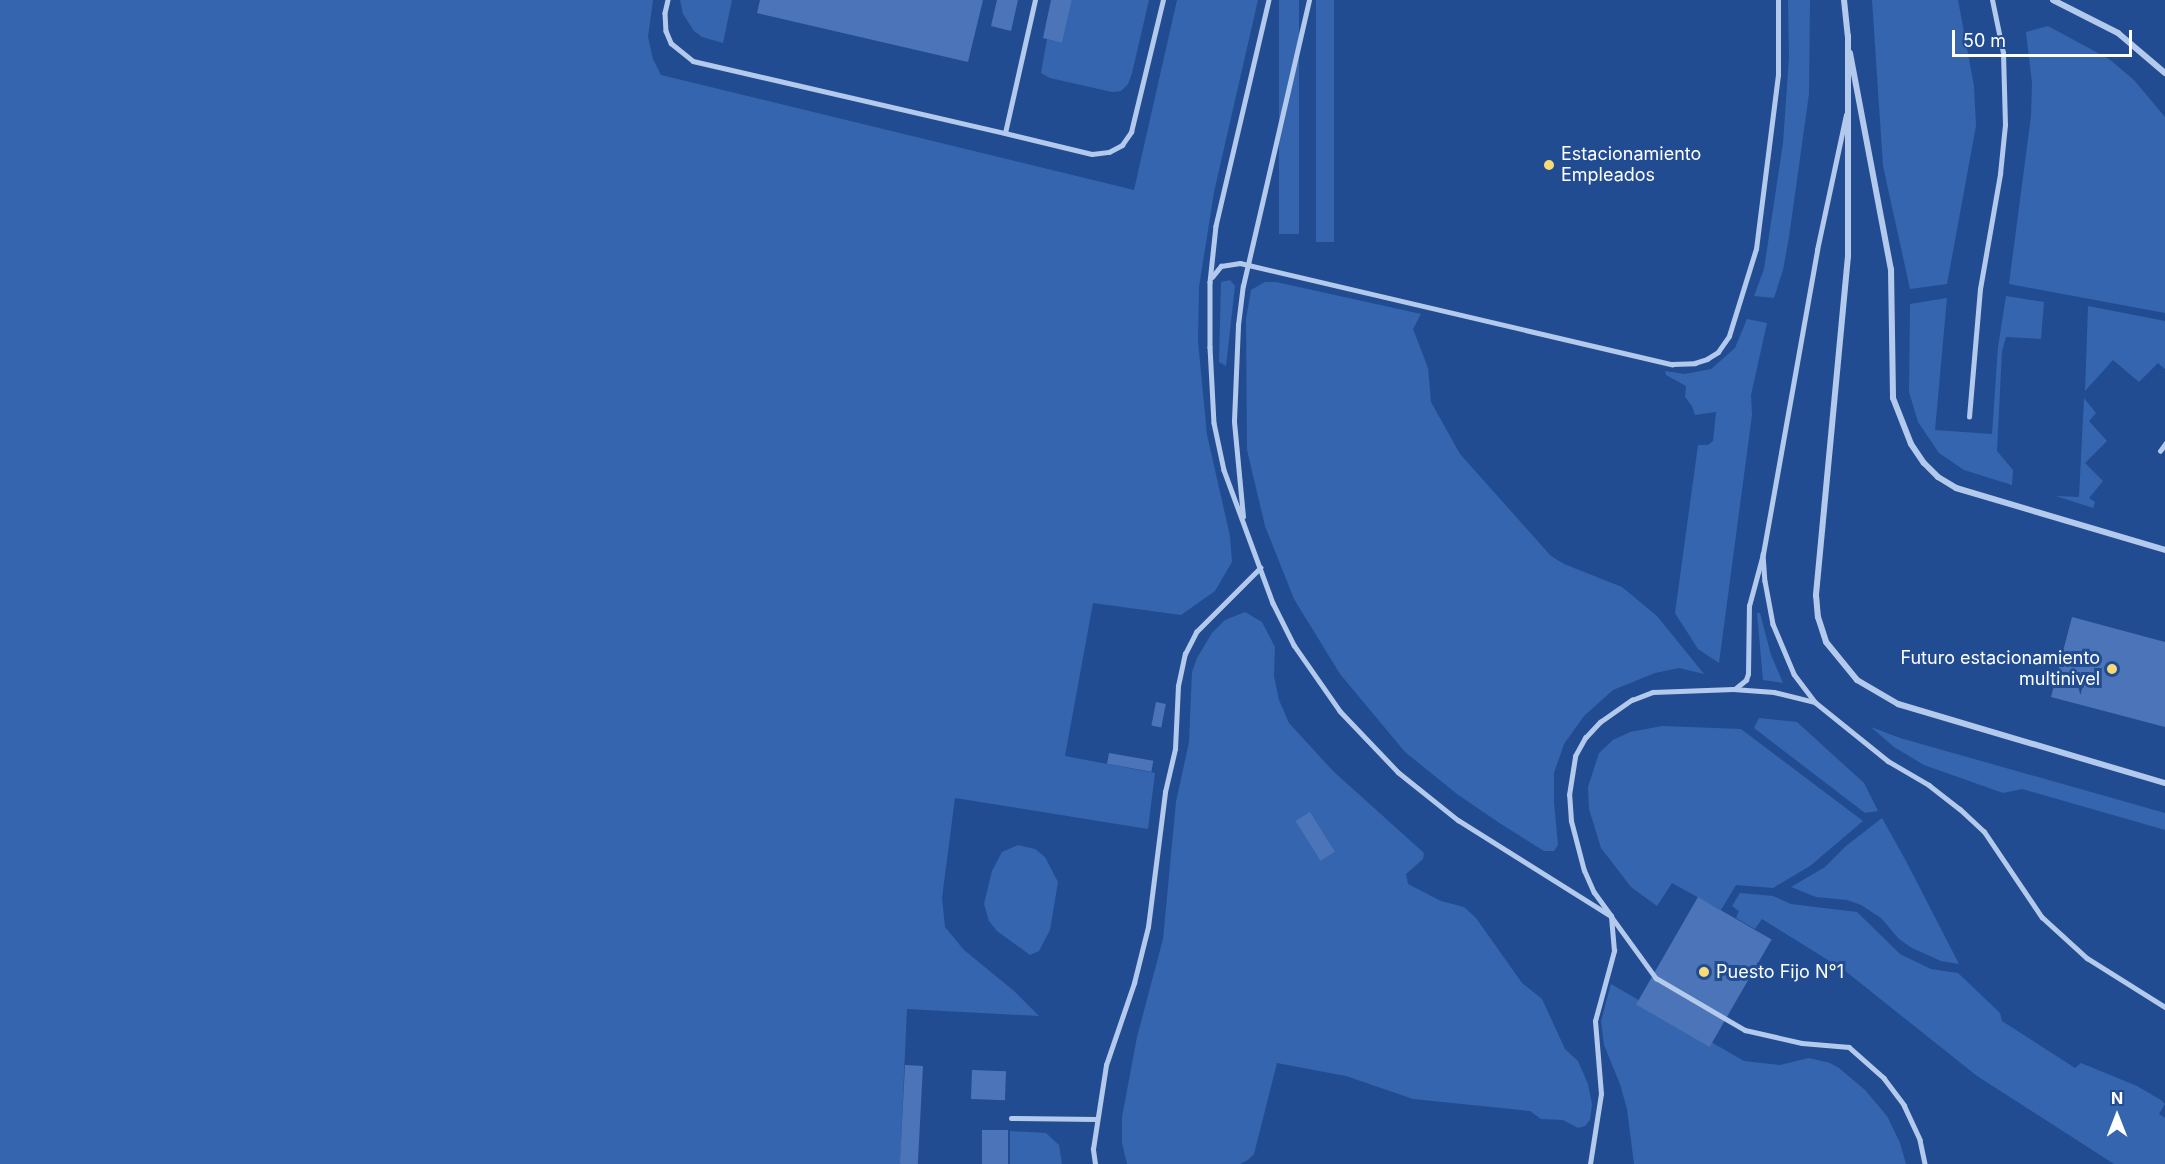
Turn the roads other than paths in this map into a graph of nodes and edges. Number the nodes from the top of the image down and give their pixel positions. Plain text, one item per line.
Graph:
1 (668, 0) edge
2 (1035, 0) edge
3 (1163, 0) edge
4 (1269, 0) edge
5 (1309, 0) edge
6 (1778, 0) edge
7 (1844, 0) edge
8 (1992, 0) edge
9 (2053, 0) edge
10 (1848, 36) junction
11 (2165, 73) edge
12 (1848, 109) junction
13 (1005, 133) junction
14 (1248, 265) junction
15 (1210, 282) junction
16 (1969, 417) dead end
17 (2165, 444) edge
18 (2160, 451) dead end
19 (1244, 526) junction
20 (2165, 549) edge
21 (1763, 555) junction
22 (1260, 568) junction
23 (1733, 689) junction
24 (1815, 702) junction
25 (2165, 783) edge
26 (1611, 916) junction
27 (2165, 1007) edge
28 (1011, 1118) dead end
29 (1096, 1119) junction
30 (1095, 1164) edge
31 (1590, 1164) edge
32 (1925, 1164) edge

1 - 13 lane
2 - 13 lane
3 - 13 lane
4 - 15 lane
5 - 14 lane
6 - 14 lane
7 - 10 street
8 - 16 lane
9 - 11 street
10 - 12 street
10 - 20 street
12 - 21 lane
12 - 25 street
14 - 15 lane
14 - 19 lane
15 - 19 lane
17 - 18 lane
19 - 22 lane
21 - 23 lane
21 - 24 lane
22 - 26 lane
22 - 29 lane
23 - 24 lane
23 - 26 lane
24 - 27 lane
26 - 31 lane
26 - 32 lane
28 - 29 lane
29 - 30 lane

